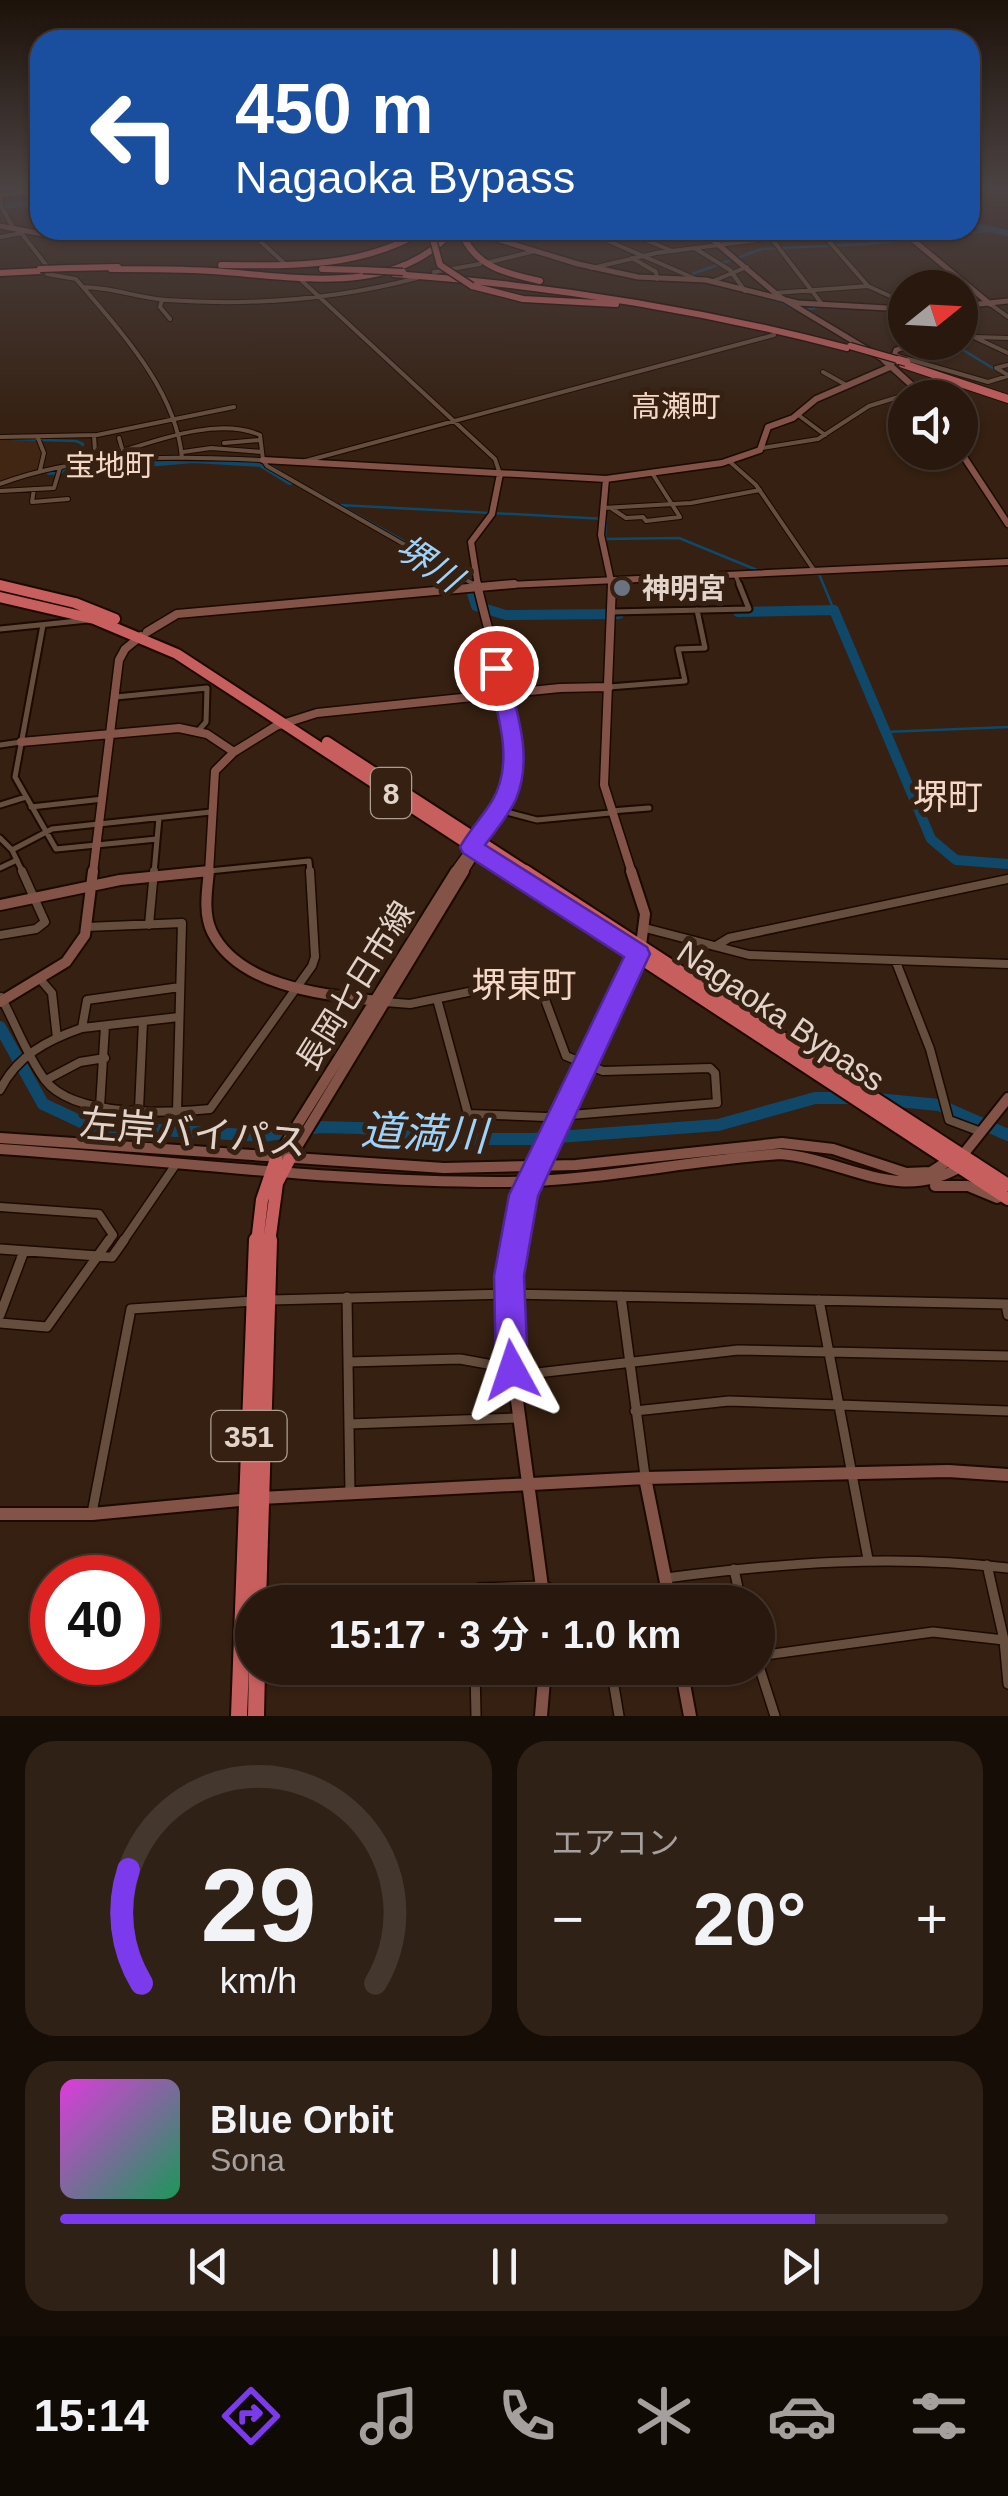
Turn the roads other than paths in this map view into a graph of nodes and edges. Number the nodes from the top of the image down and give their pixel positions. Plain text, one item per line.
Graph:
1 (46, 267) edge
2 (113, 267) edge
3 (147, 267) edge
4 (169, 267) edge
5 (170, 267) edge
6 (174, 267) edge
7 (392, 267) edge
8 (442, 267) edge
9 (462, 267) edge
10 (497, 267) edge
11 (589, 267) edge
12 (595, 267) edge
13 (647, 267) edge
14 (665, 267) edge
15 (726, 267) edge
16 (747, 267) joint
17 (793, 267) edge
18 (852, 267) edge
19 (946, 267) edge
20 (155, 268) junction
21 (592, 268) junction
22 (69, 269) junction
23 (359, 271) junction
24 (732, 271) junction
25 (0, 272) edge
26 (434, 272) dead end
27 (419, 275) junction
28 (298, 277) dead end
29 (656, 279) junction
30 (696, 279) junction
31 (713, 282) junction
32 (869, 286) junction
33 (82, 287) junction
34 (745, 290) junction
35 (810, 290) junction
36 (775, 293) junction
37 (888, 297) edge
38 (323, 299) junction
39 (162, 300) junction
40 (648, 300) junction
41 (784, 300) junction
42 (1008, 301) edge
43 (822, 304) junction
44 (990, 304) junction
45 (978, 305) edge
46 (888, 306) edge
47 (802, 311) joint
48 (1008, 317) edge
49 (170, 320) dead end
50 (774, 335) dead end
51 (978, 337) edge
52 (807, 338) junction
53 (1008, 338) edge
54 (978, 339) edge
55 (849, 347) junction
56 (1008, 353) edge
57 (893, 360) edge
58 (911, 360) edge
59 (892, 364) junction
60 (1008, 364) edge
61 (823, 372) dead end
62 (1008, 376) edge
63 (910, 380) edge
64 (850, 386) junction
65 (1008, 398) edge
66 (888, 400) edge
67 (234, 407) dead end
68 (797, 414) junction
69 (453, 420) junction
70 (176, 421) junction
71 (767, 429) junction
72 (214, 431) junction
73 (94, 435) junction
74 (825, 435) junction
75 (0, 437) edge
76 (38, 437) junction
77 (181, 437) junction
78 (119, 438) dead end
79 (260, 440) junction
80 (222, 446) junction
81 (782, 447) junction
82 (762, 448) junction
83 (123, 452) junction
84 (183, 455) junction
85 (263, 456) junction
86 (100, 460) junction
87 (729, 461) junction
88 (300, 462) junction
89 (74, 466) junction
90 (60, 468) junction
91 (40, 470) junction
92 (973, 470) edge
93 (652, 473) junction
94 (500, 474) junction
95 (72, 479) dead end
96 (606, 479) junction
97 (0, 487) edge
98 (34, 489) junction
99 (760, 490) junction
100 (68, 499) dead end
101 (672, 504) junction
102 (607, 508) junction
103 (1008, 524) edge
104 (1008, 562) edge
105 (814, 570) junction
106 (735, 574) junction
107 (611, 582) junction
108 (478, 587) junction
109 (0, 594) edge
110 (697, 610) junction
111 (612, 612) junction
112 (94, 619) junction
113 (43, 625) junction
114 (0, 629) edge
115 (144, 634) junction
116 (609, 687) junction
117 (502, 696) junction
118 (116, 697) junction
119 (288, 721) junction
120 (198, 731) junction
121 (112, 734) junction
122 (20, 742) junction
123 (0, 745) edge
124 (234, 752) junction
125 (26, 797) junction
126 (104, 799) junction
127 (0, 805) edge
128 (31, 807) junction
129 (648, 808) dead end
130 (499, 810) junction
131 (211, 812) junction
132 (610, 812) junction
133 (158, 818) junction
134 (100, 824) junction
135 (44, 832) junction
136 (157, 838) junction
137 (2, 841) edge
138 (98, 845) junction
139 (476, 847) junction
140 (12, 850) junction
141 (17, 860) junction
142 (0, 868) edge
143 (210, 872) junction
144 (155, 877) junction
145 (1008, 879) edge
146 (90, 886) junction
147 (35, 897) junction
148 (0, 904) edge
149 (150, 925) junction
150 (86, 928) junction
151 (645, 928) junction
152 (0, 935) edge
153 (716, 946) junction
154 (640, 949) junction
155 (896, 962) junction
156 (1008, 964) edge
157 (40, 979) junction
158 (296, 986) junction
159 (180, 987) junction
160 (437, 999) junction
161 (1, 1000) edge
162 (380, 1001) junction
163 (179, 1017) junction
164 (143, 1022) junction
165 (106, 1026) junction
166 (82, 1028) junction
167 (57, 1039) junction
168 (29, 1053) junction
169 (105, 1058) junction
170 (585, 1064) junction
171 (46, 1080) junction
172 (0, 1090) edge
173 (1008, 1098) edge
174 (100, 1107) junction
175 (139, 1109) junction
176 (177, 1112) junction
177 (996, 1112) joint
178 (561, 1115) junction
179 (302, 1117) joint
180 (554, 1127) joint
181 (981, 1131) junction
182 (0, 1138) edge
183 (293, 1142) junction
184 (0, 1148) edge
185 (544, 1151) joint
186 (690, 1154) junction
187 (727, 1160) junction
188 (956, 1161) junction
189 (280, 1165) junction
190 (174, 1166) dead end
191 (536, 1168) junction
192 (530, 1181) junction
193 (917, 1186) junction
194 (1008, 1186) edge
195 (1008, 1202) edge
196 (0, 1207) edge
197 (0, 1248) edge
198 (24, 1251) junction
199 (97, 1256) junction
200 (508, 1294) junction
201 (621, 1296) junction
202 (347, 1297) junction
203 (818, 1300) junction
204 (260, 1301) junction
205 (1007, 1308) edge
206 (0, 1315) edge
207 (0, 1324) edge
208 (827, 1351) junction
209 (1008, 1356) edge
210 (628, 1361) junction
211 (348, 1362) junction
212 (512, 1370) junction
213 (839, 1405) junction
214 (635, 1410) junction
215 (1008, 1411) edge
216 (519, 1418) junction
217 (349, 1424) junction
218 (852, 1472) junction
219 (1008, 1475) edge
220 (645, 1478) junction
221 (528, 1486) junction
222 (350, 1494) junction
223 (254, 1498) junction
224 (0, 1514) edge
225 (92, 1514) junction
226 (868, 1559) junction
227 (986, 1565) junction
228 (734, 1568) junction
229 (1008, 1568) edge
230 (665, 1578) junction
231 (257, 1585) edge
232 (542, 1585) edge
233 (666, 1585) edge
234 (738, 1585) edge
235 (1004, 1640) junction
236 (775, 1656) edge
237 (1008, 1684) edge
238 (257, 1685) edge
239 (475, 1685) edge
240 (544, 1685) edge
241 (614, 1685) edge
242 (685, 1685) edge
243 (766, 1685) edge
244 (240, 1716) edge
245 (256, 1716) edge
246 (476, 1716) edge
247 (541, 1716) edge
248 (619, 1716) edge
249 (690, 1716) edge
250 (775, 1716) edge

1 - 33 street
2 - 22 highway
3 - 20 highway
4 - 20 highway
5 - 7 highway
6 - 23 highway
8 - 52 highway, bridge
9 - 26 street
10 - 40 highway
11 - 21 street
12 - 21 street
13 - 29 street
14 - 30 street
15 - 24 street
16 - 24 street
16 - 36 street
17 - 35 street
18 - 32 street
19 - 44 street
20 - 22 highway
21 - 29 street
22 - 25 highway, bridge
23 - 27 highway, bridge
23 - 27 highway, bridge
24 - 31 street
24 - 34 street
27 - 38 street
27 - 40 highway
27 - 52 highway
28 - 38 street
29 - 30 street
30 - 31 street
31 - 34 street
32 - 35 street
32 - 37 street
33 - 39 street
33 - 70 street
34 - 41 street
35 - 36 street
35 - 43 street
36 - 41 street
38 - 39 street
38 - 69 street
39 - 49 street
40 - 55 highway
41 - 43 street
41 - 47 street
42 - 44 street
43 - 46 street
44 - 45 street
44 - 48 street
47 - 59 street
50 - 69 street
51 - 53 street
52 - 55 highway
54 - 56 street
55 - 65 highway, bridge
57 - 59 street
58 - 62 street
59 - 63 street
59 - 64 street
60 - 62 street
61 - 64 street
64 - 68 street
66 - 74 street
67 - 70 street
68 - 71 street
68 - 74 street
69 - 88 street
69 - 94 street
70 - 73 street
70 - 77 street
71 - 81 street
71 - 82 street
72 - 77 street
72 - 79 street
72 - 80 street
73 - 76 street
73 - 86 street
74 - 81 street
75 - 76 street
76 - 91 street
77 - 83 street
77 - 84 street
78 - 83 street
79 - 80 street
79 - 85 street
80 - 84 street
80 - 85 street
81 - 82 street
82 - 87 street
83 - 86 street
84 - 85 street
84 - 86 street
85 - 88 street
85 - 108 street
86 - 89 street
87 - 93 street
87 - 99 street
88 - 94 street
89 - 90 street
89 - 95 street
90 - 91 street
90 - 98 street
91 - 97 street
92 - 103 street
93 - 96 street
93 - 101 street
94 - 96 street
94 - 108 street, 長岡七日市線
96 - 102 street
97 - 98 street
98 - 100 street
99 - 101 street
99 - 105 street
101 - 102 street
101 - 102 street
102 - 107 street
104 - 105 street
105 - 106 street
106 - 107 street
106 - 110 street
107 - 108 street
107 - 111 street
108 - 115 street
108 - 117 street, 長岡七日市線
109 - 112 highway, Nagaoka Bypass
109 - 115 highway, Nagaoka Bypass / 8
110 - 111 street
110 - 116 street
111 - 116 street
112 - 113 street
112 - 115 highway, Nagaoka Bypass / 8
113 - 114 street
113 - 122 street
115 - 118 street
115 - 119 highway, Nagaoka Bypass / 8
116 - 117 street
116 - 132 street
117 - 119 street
117 - 130 street, 長岡七日市線
118 - 120 street
118 - 121 street
119 - 124 street
119 - 139 highway, Nagaoka Bypass / 8
120 - 121 street
120 - 124 street
121 - 122 street
121 - 126 street
122 - 123 street
122 - 125 street
124 - 131 street
125 - 127 street
125 - 128 street
126 - 128 street
126 - 134 street
128 - 135 street
129 - 132 street
130 - 132 street
130 - 139 street, 長岡七日市線
131 - 133 street
131 - 143 street
132 - 151 street
133 - 134 street
133 - 136 street
134 - 135 street
134 - 138 street
135 - 138 street
135 - 140 street
136 - 138 street
136 - 144 street
137 - 140 street
138 - 146 street
139 - 154 highway, Nagaoka Bypass / 8
139 - 162 street, 長岡七日市線
140 - 141 street
141 - 142 street
141 - 147 street
143 - 144 street
143 - 158 street
143 - 158 street
144 - 146 street
144 - 149 street
145 - 153 street
146 - 147 street
146 - 150 street
147 - 148 street
147 - 152 street
149 - 150 street
149 - 159 street
150 - 157 street
151 - 153 street
151 - 154 street
153 - 155 street
154 - 170 street
154 - 188 highway, Nagaoka Bypass / 8
155 - 156 street
155 - 181 street
157 - 161 street
157 - 167 street
158 - 162 street
158 - 176 street
159 - 163 street
159 - 166 street
160 - 162 street
160 - 170 street
160 - 178 street
161 - 168 street
162 - 179 street, 長岡七日市線
162 - 183 street, 長岡七日市線
163 - 164 street
163 - 176 street
164 - 165 street
164 - 175 street
165 - 166 street
165 - 169 street
166 - 167 street
167 - 168 street
168 - 171 street
168 - 172 street
169 - 171 street
169 - 174 street
170 - 178 street
170 - 178 street
171 - 174 street
173 - 177 street
174 - 175 street
175 - 176 street
177 - 181 street
178 - 180 street
179 - 183 street, 長岡七日市線
180 - 185 street
181 - 188 street
182 - 189 street, 左岸バイパス
183 - 189 street, 長岡七日市線
184 - 189 street, 左岸バイパス
185 - 191 street
186 - 187 street
186 - 188 street, 左岸バイパス
186 - 191 street, 左岸バイパス
187 - 192 street, 左岸バイパス
187 - 193 street, 左岸バイパス
188 - 193 street
188 - 194 highway, Nagaoka Bypass / 8
188 - 195 highway, Nagaoka Bypass / 8
189 - 191 street, 左岸バイパス
189 - 192 street, 左岸バイパス
189 - 204 highway, 351
190 - 199 street
191 - 192 street
192 - 200 street
193 - 195 street, 左岸バイパス
196 - 199 street
197 - 198 street
198 - 199 street
198 - 206 street
199 - 207 street
200 - 201 street
200 - 202 street
200 - 212 street
201 - 203 street
201 - 210 street
202 - 204 street
202 - 211 street
203 - 205 street
203 - 208 street
204 - 223 highway, 351
204 - 225 street
208 - 209 street
208 - 210 street
208 - 213 street
210 - 212 street
210 - 214 street
211 - 212 street
211 - 217 street
212 - 216 street
213 - 214 street
213 - 215 street
213 - 218 street
214 - 220 street
216 - 217 street
216 - 221 street
217 - 222 street
218 - 219 street
218 - 220 street
218 - 226 street
220 - 221 street
220 - 230 street
221 - 222 street
221 - 232 street
222 - 223 street
223 - 225 street
223 - 231 highway, 351
223 - 244 highway, 351
224 - 225 street
226 - 227 street
226 - 228 street
227 - 229 street
227 - 235 street
228 - 230 street
228 - 234 street
230 - 233 street
235 - 236 street
235 - 237 street
238 - 245 highway
239 - 246 street
240 - 247 street
241 - 248 street
242 - 249 street
243 - 250 street

